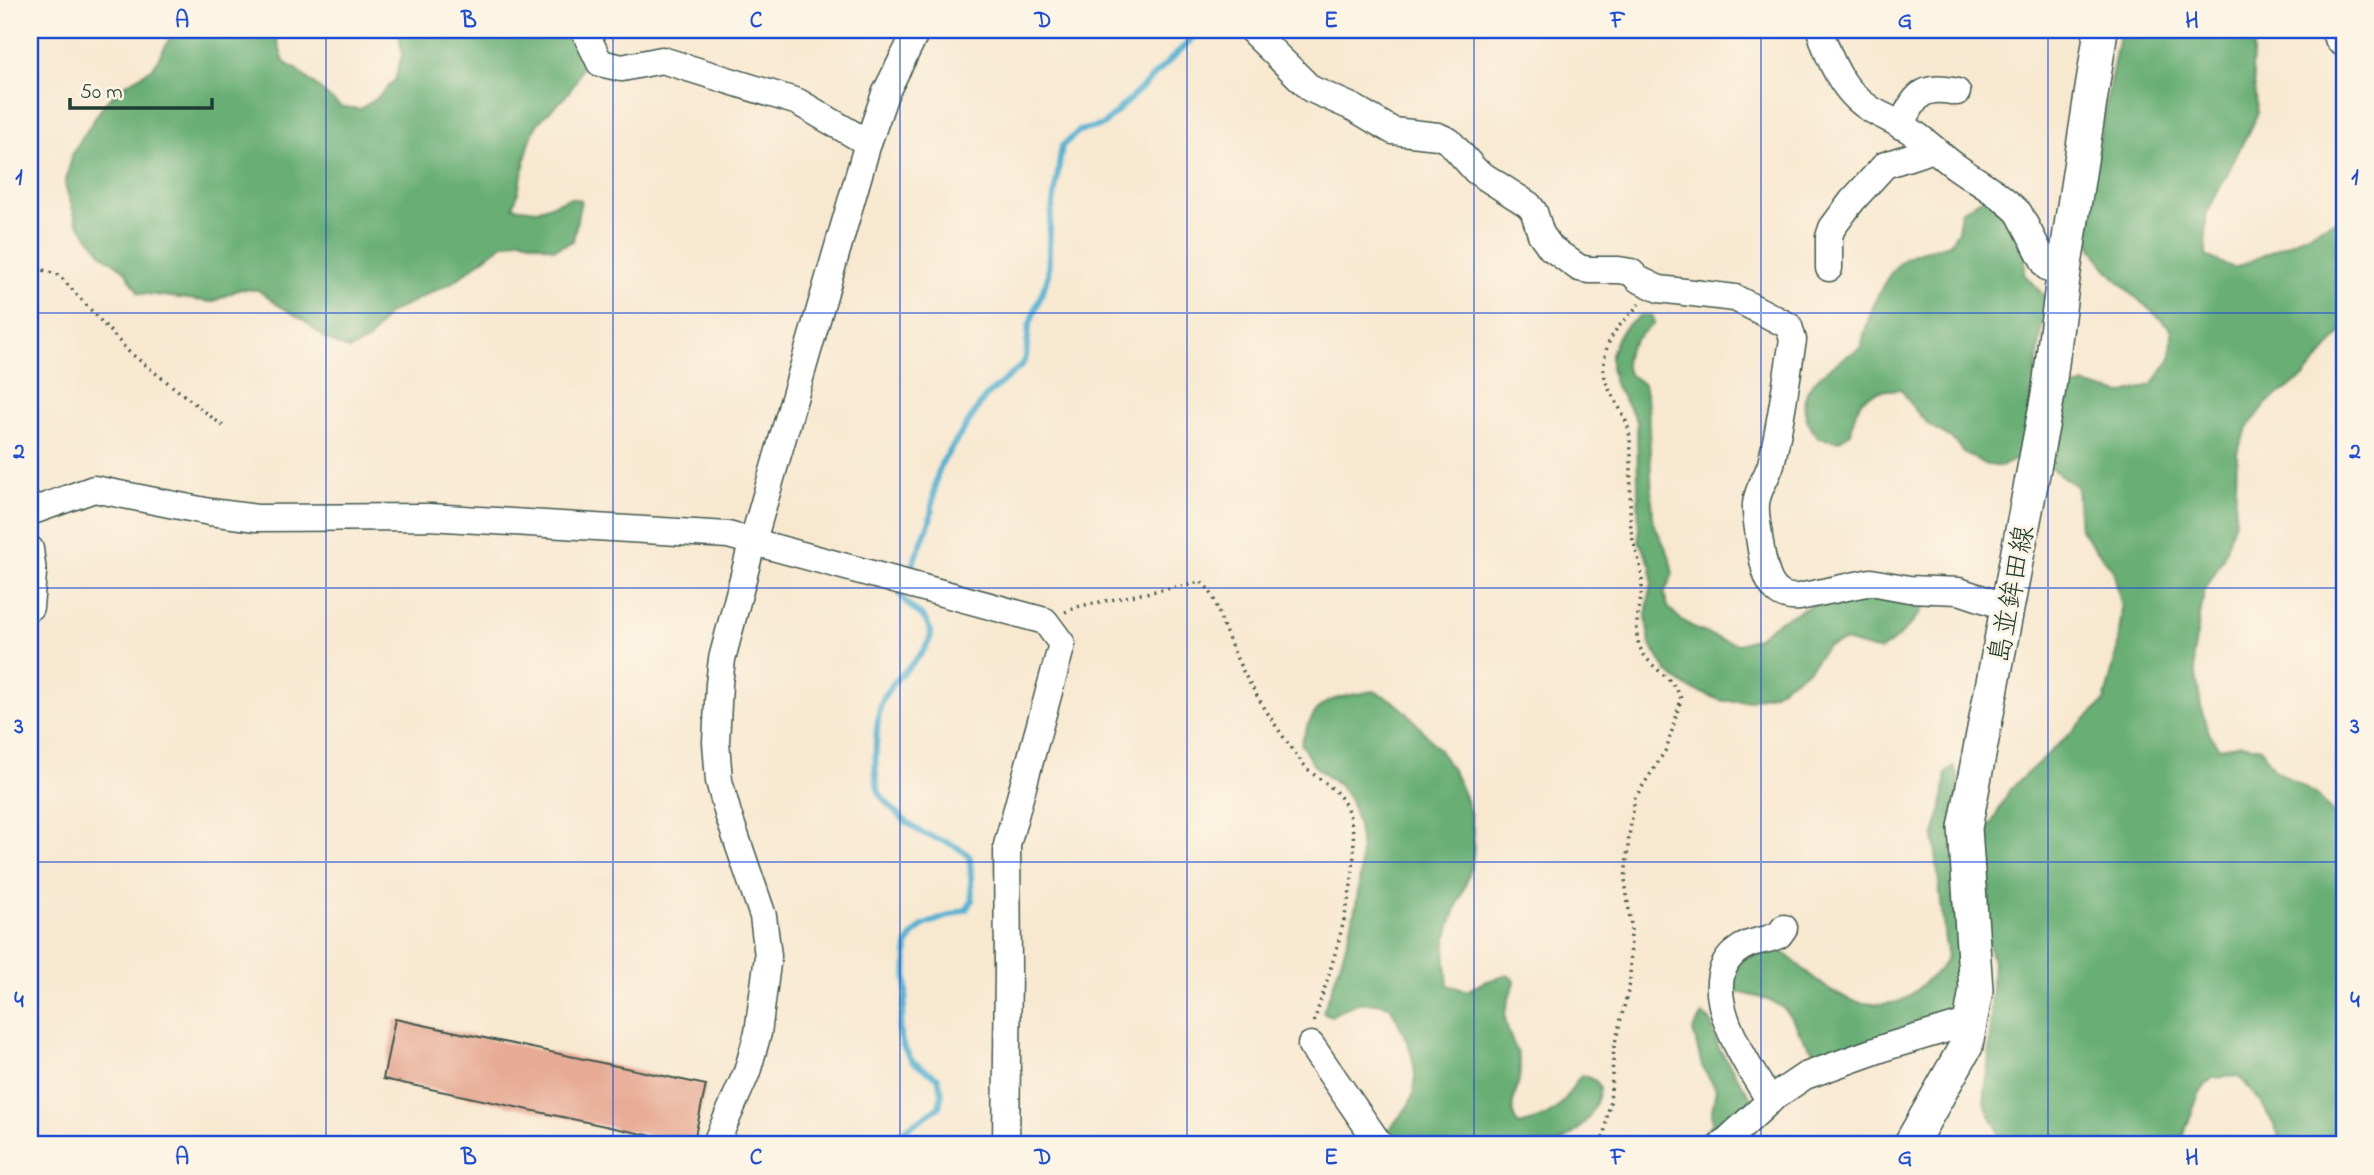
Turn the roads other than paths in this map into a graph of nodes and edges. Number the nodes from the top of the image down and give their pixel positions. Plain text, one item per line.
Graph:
1 (584, 30) edge
2 (917, 30) edge
3 (1251, 30) edge
4 (1819, 30) edge
5 (2101, 30) edge
6 (2340, 30) edge
7 (2344, 37) edge
8 (1957, 92) dead end
9 (1901, 126) junction
10 (868, 143) junction
11 (1934, 149) junction
12 (1829, 268) dead end
13 (2063, 278) junction
14 (30, 512) edge
15 (752, 544) junction
16 (30, 549) edge
17 (30, 607) edge
18 (2007, 607) junction
19 (1784, 928) dead end
20 (1970, 1022) junction
21 (1311, 1045) road end
22 (1770, 1101) junction
23 (715, 1145) edge
24 (1006, 1145) edge
25 (1380, 1145) edge
26 (1722, 1145) edge
27 (1910, 1145) edge

1 - 10 street
2 - 10 street
3 - 18 street
4 - 9 street
5 - 13 main road, 島並鉾田線
6 - 7 highway
8 - 9 street
9 - 11 street
10 - 15 street
11 - 12 street
11 - 13 street
13 - 18 main road, 島並鉾田線
14 - 15 street
15 - 23 street
15 - 24 street
16 - 17 street
18 - 20 main road, 島並鉾田線
19 - 22 street
20 - 22 street
20 - 27 main road, 島並鉾田線
21 - 25 street
22 - 26 street

